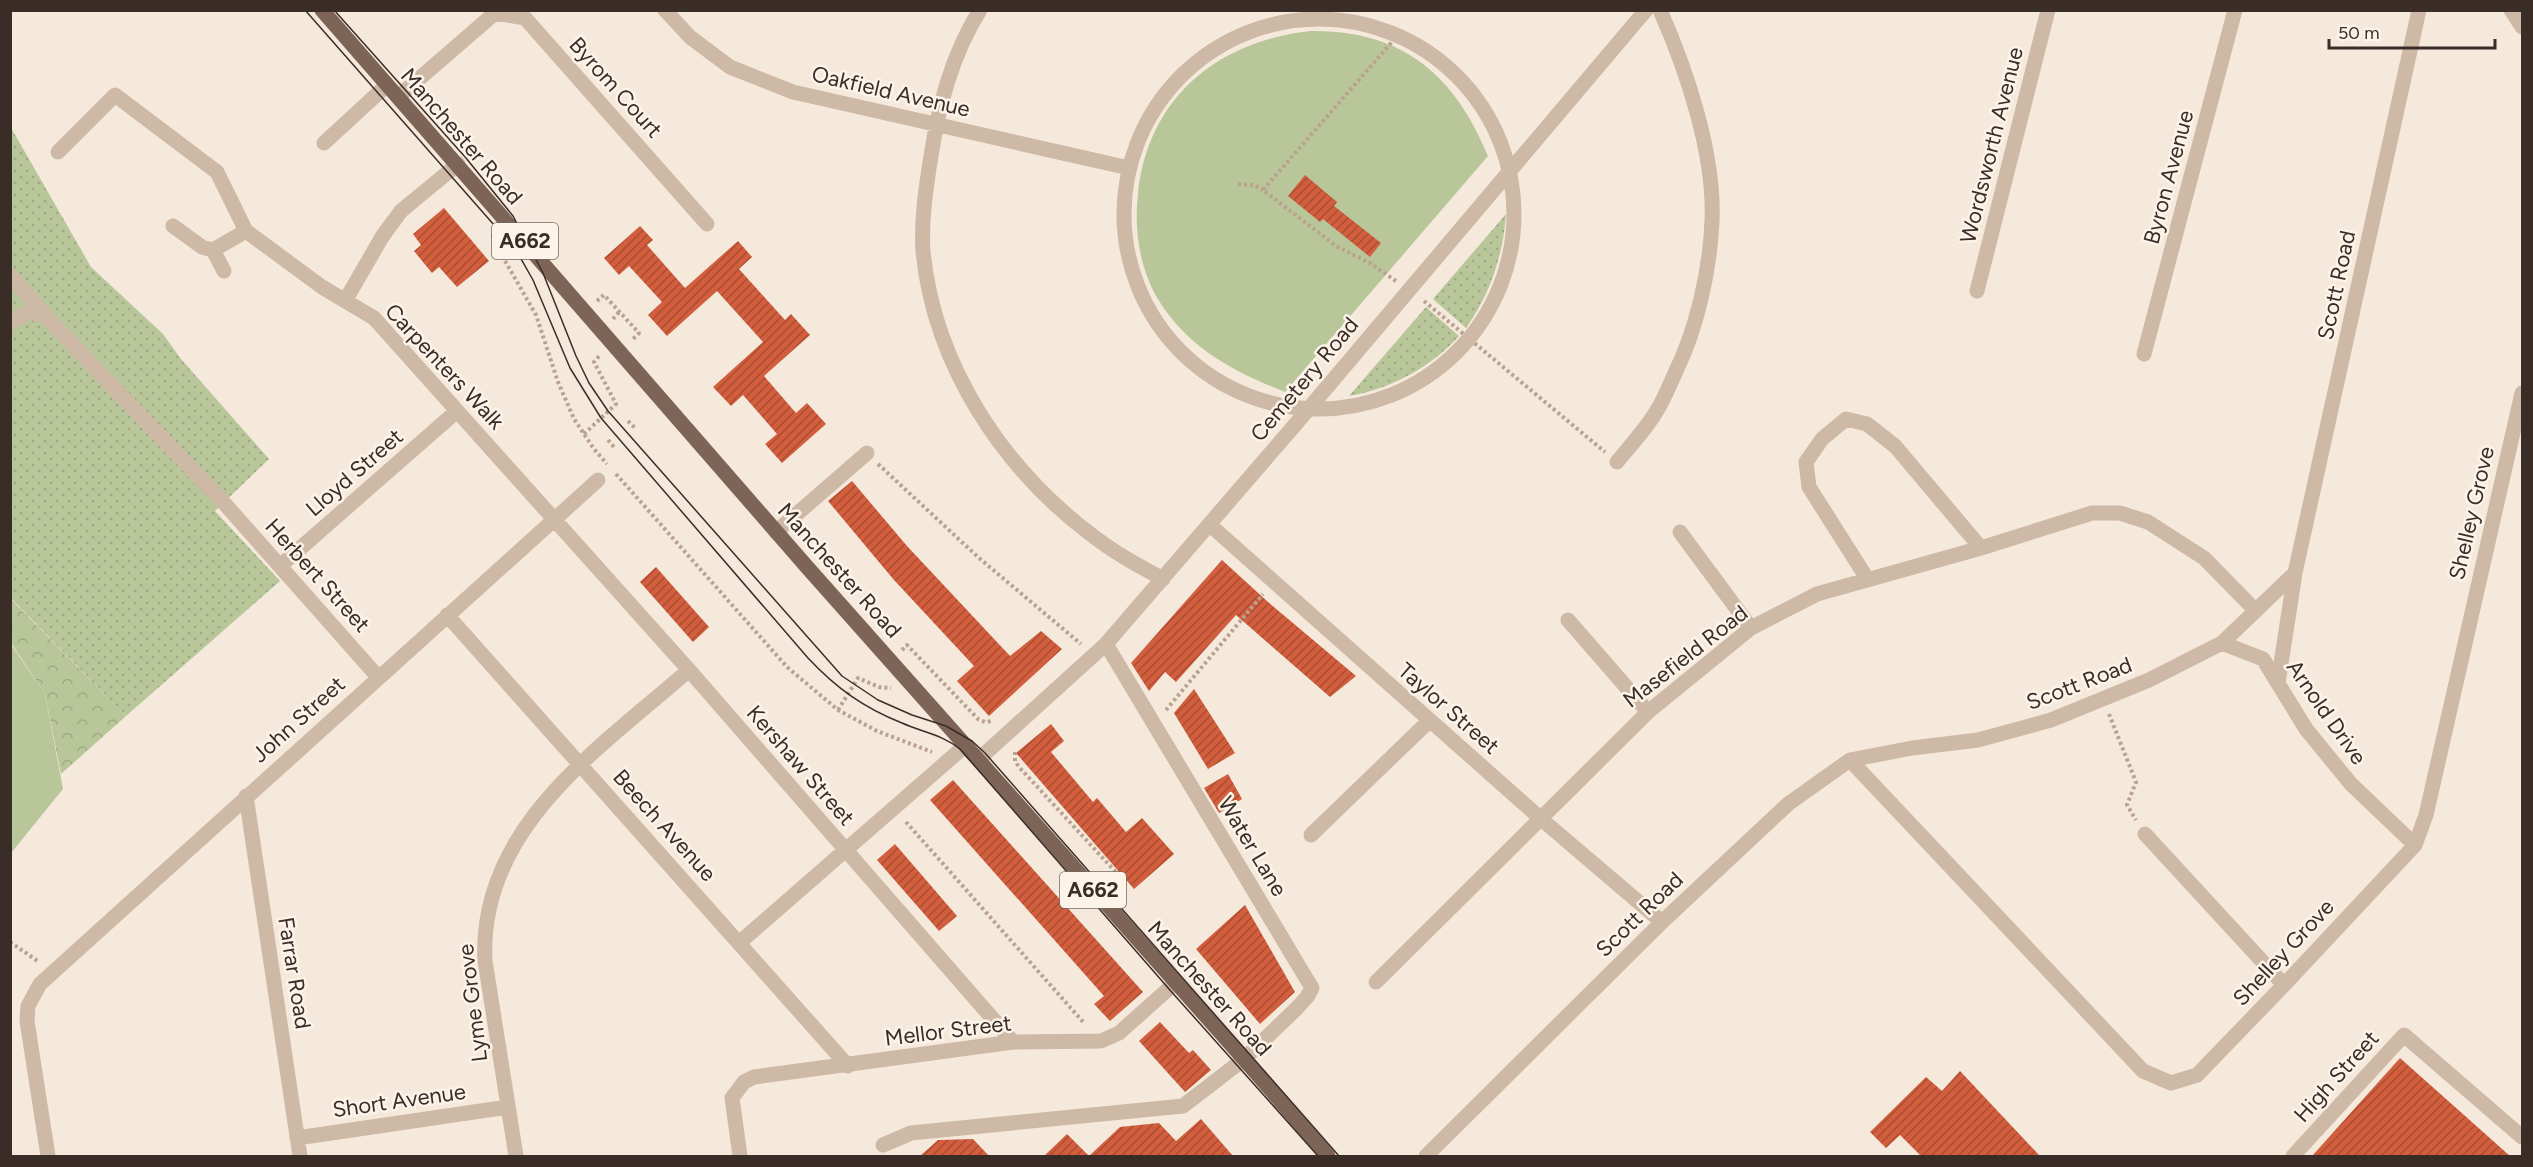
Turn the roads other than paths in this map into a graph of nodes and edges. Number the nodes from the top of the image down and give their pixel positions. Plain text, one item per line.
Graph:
1 (322, 10) edge
2 (666, 10) edge
3 (980, 10) edge
4 (1646, 10) edge
5 (1660, 10) edge
6 (2048, 10) edge
7 (2235, 10) edge
8 (2419, 10) edge
9 (2511, 10) edge
10 (1330, 14) edge
11 (2523, 27) edge
12 (387, 85) junction
13 (398, 98) junction
14 (936, 124) junction
15 (324, 143) dead end
16 (58, 152) dead end
17 (458, 164) junction
18 (1129, 168) junction
19 (1510, 172) junction
20 (707, 224) dead end
21 (173, 226) dead end
22 (246, 231) junction
23 (213, 250) junction
24 (224, 271) dead end
25 (10, 275) edge
26 (1977, 291) dead end
27 (345, 301) junction
28 (45, 315) junction
29 (10, 323) edge
30 (2144, 354) dead end
31 (2523, 393) edge
32 (457, 411) junction
33 (1306, 412) junction
34 (867, 453) road end
35 (1617, 462) road end
36 (598, 480) dead end
37 (554, 519) junction
38 (1210, 525) junction
39 (776, 532) junction
40 (1680, 532) dead end
41 (1981, 548) junction
42 (280, 566) junction
43 (2295, 573) junction
44 (1163, 579) junction
45 (1869, 580) junction
46 (2256, 611) junction
47 (447, 615) junction
48 (1568, 620) dead end
49 (1751, 628) junction
50 (1106, 644) junction
51 (2222, 644) junction
52 (689, 670) junction
53 (378, 677) junction
54 (2277, 683) junction
55 (1648, 712) junction
56 (1429, 721) junction
57 (966, 745) junction
58 (979, 759) junction
59 (1851, 760) junction
60 (581, 765) junction
61 (246, 796) junction
62 (1540, 818) junction
63 (2145, 834) road end
64 (1311, 835) dead end
65 (2415, 844) junction
66 (845, 850) junction
67 (1662, 922) junction
68 (739, 943) junction
69 (1376, 982) dead end
70 (1175, 984) junction
71 (2284, 986) junction
72 (10, 1020) edge
73 (27, 1021) junction
74 (1013, 1042) junction
75 (1244, 1059) junction
76 (848, 1066) junction
77 (508, 1107) junction
78 (2523, 1137) edge
79 (297, 1138) junction
80 (883, 1145) dead end
81 (48, 1156) edge
82 (300, 1156) edge
83 (516, 1156) edge
84 (740, 1156) edge
85 (1328, 1156) edge
86 (1426, 1156) edge
87 (2293, 1156) edge

1 - 12 main road, Manchester Road / A662
2 - 14 street, Oakfield Avenue
3 - 14 street
4 - 19 street, Cemetery Road
5 - 35 street
6 - 26 street, Wordsworth Avenue
7 - 30 street, Byron Avenue
8 - 43 street, Scott Road
9 - 11 street
10 - 18 street
10 - 19 street
12 - 13 main road, Manchester Road / A662
12 - 15 street
13 - 17 main road, Manchester Road / A662
13 - 20 street, Byrom Court
14 - 18 street, Oakfield Avenue
14 - 44 street
16 - 22 street, Carpenters Walk
17 - 27 street
17 - 39 main road, Manchester Road / A662
18 - 33 street
19 - 33 street, Cemetery Road
19 - 33 street
21 - 23 street
22 - 23 street
22 - 27 street, Carpenters Walk
23 - 24 street
25 - 28 street, Herbert Street
27 - 32 street, Carpenters Walk
28 - 29 street
28 - 42 street, Herbert Street
31 - 65 street, Shelley Grove
32 - 37 street, Carpenters Walk
32 - 42 street, Lloyd Street
33 - 38 street, Cemetery Road
34 - 39 street
36 - 37 street, John Street
37 - 47 street, John Street
37 - 52 street, Kershaw Street
38 - 44 street, Cemetery Road
38 - 56 street, Taylor Street
39 - 57 main road, Manchester Road / A662
40 - 49 street
41 - 45 street, Masefield Road
41 - 45 street
41 - 46 street, Masefield Road
42 - 53 street, Herbert Street
43 - 46 street, Scott Road
43 - 54 street
44 - 50 street, Cemetery Road
45 - 49 street, Masefield Road
46 - 51 street, Scott Road
47 - 53 street, John Street
47 - 60 street, Beech Avenue
48 - 55 street
49 - 55 street, Masefield Road
50 - 58 street, Cemetery Road
50 - 75 street, Water Lane
51 - 54 street, Arnold Drive
51 - 59 street, Scott Road
52 - 60 street, Lyme Grove
52 - 66 street, Kershaw Street
53 - 61 street, John Street
54 - 65 street, Arnold Drive
55 - 62 street, Masefield Road
56 - 62 street, Taylor Street
56 - 64 street
57 - 58 main road, Manchester Road / A662
57 - 66 street
58 - 70 main road, Manchester Road / A662
59 - 67 street, Scott Road
59 - 71 street, Shelley Grove
60 - 68 street, Beech Avenue
60 - 77 street, Lyme Grove
61 - 73 street, John Street
61 - 79 street, Farrar Road
62 - 67 street, Taylor Street
62 - 69 street, Masefield Road
63 - 71 street
65 - 71 street, Shelley Grove
66 - 68 street
66 - 74 street, Kershaw Street
67 - 86 street, Scott Road
68 - 76 street, Beech Avenue
70 - 74 street, Mellor Street
70 - 75 main road, Manchester Road / A662
72 - 73 street
73 - 81 street
74 - 76 street, Mellor Street
75 - 80 street
75 - 85 main road, Manchester Road / A662
76 - 84 street, Mellor Street
77 - 79 street, Short Avenue
77 - 83 street, Lyme Grove
78 - 87 street, High Street
79 - 82 street, Farrar Road

